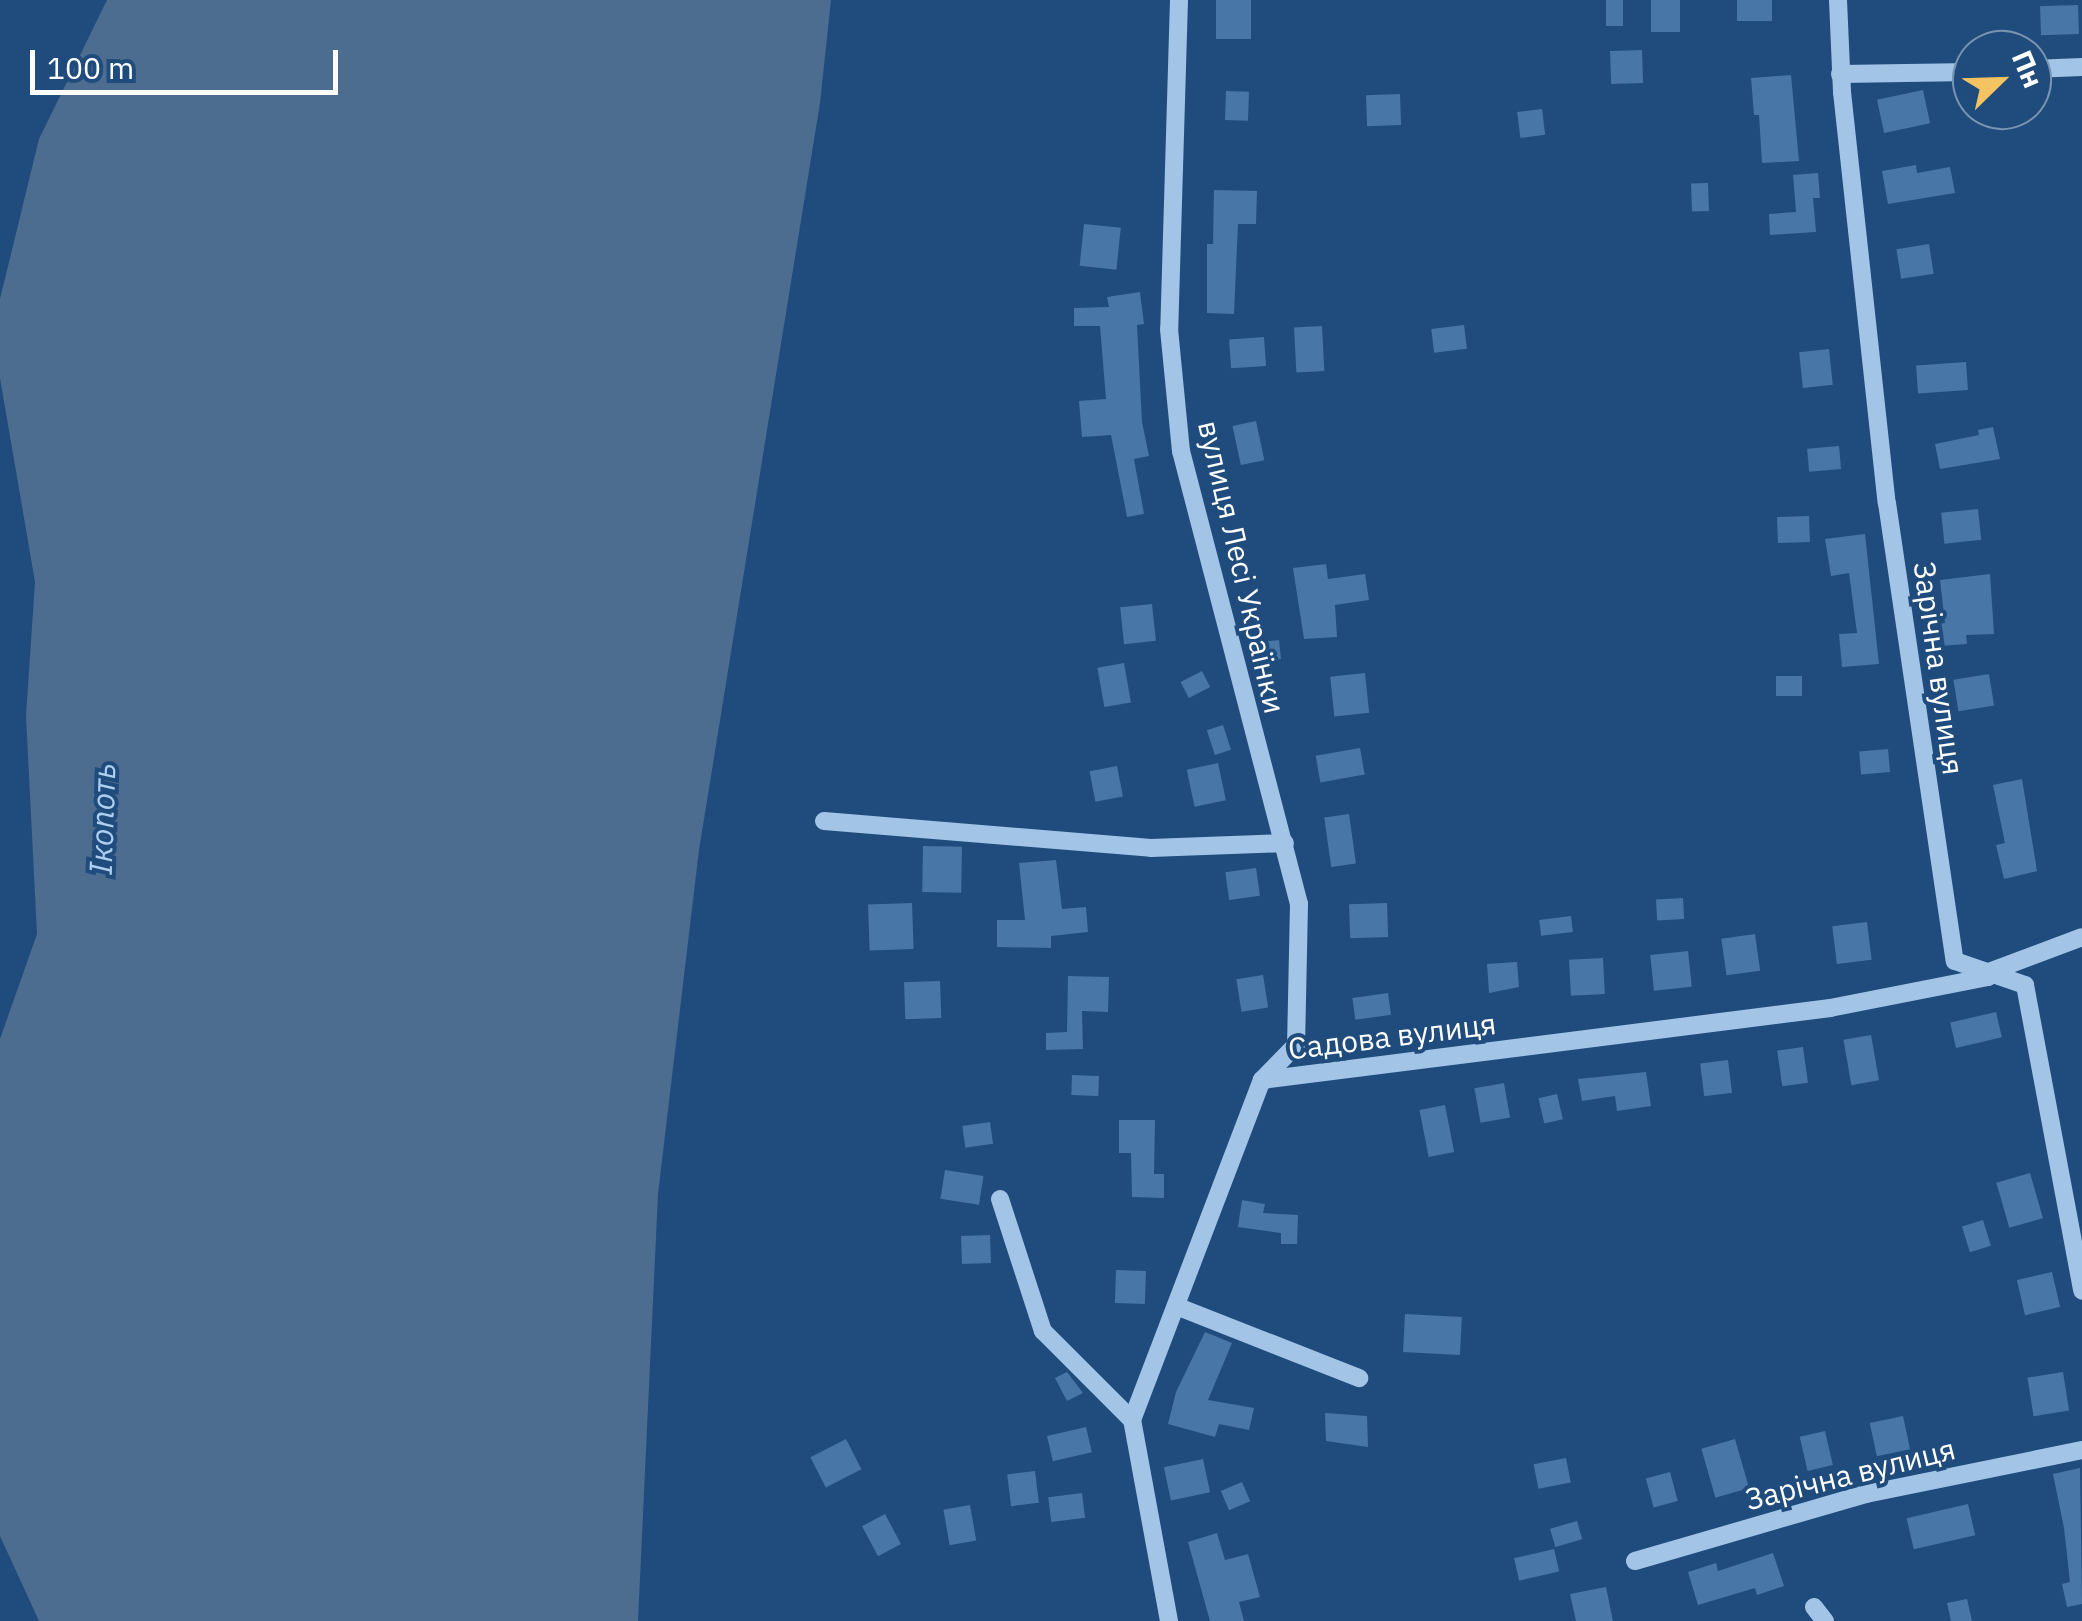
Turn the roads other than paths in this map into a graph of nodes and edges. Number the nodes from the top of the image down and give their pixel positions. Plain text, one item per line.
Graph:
1 (1179, 0) edge
2 (1838, 0) edge
3 (2082, 67) edge
4 (2052, 68) edge
5 (1952, 72) edge
6 (1840, 74) junction
7 (824, 821) dead end
8 (1285, 843) junction
9 (2082, 937) edge
10 (1990, 972) junction
11 (1262, 1080) junction
12 (1000, 1199) dead end
13 (2082, 1291) edge
14 (1176, 1306) junction
15 (1359, 1378) dead end
16 (1132, 1420) junction
17 (2082, 1450) edge
18 (1635, 1562) dead end
19 (1169, 1621) edge

1 - 8 street, вулиця Лесі Українки
2 - 6 street, Зарічна вулиця
3 - 4 street
5 - 6 street
6 - 10 street, Зарічна вулиця
7 - 8 street
8 - 11 street, вулиця Лесі Українки
9 - 10 street, Садова вулиця
10 - 11 street, Садова вулиця
10 - 13 street, Зарічна вулиця
11 - 14 street, Садова вулиця
12 - 16 street
14 - 15 street
14 - 16 street, Садова вулиця
16 - 19 street
17 - 18 street, Зарічна вулиця

